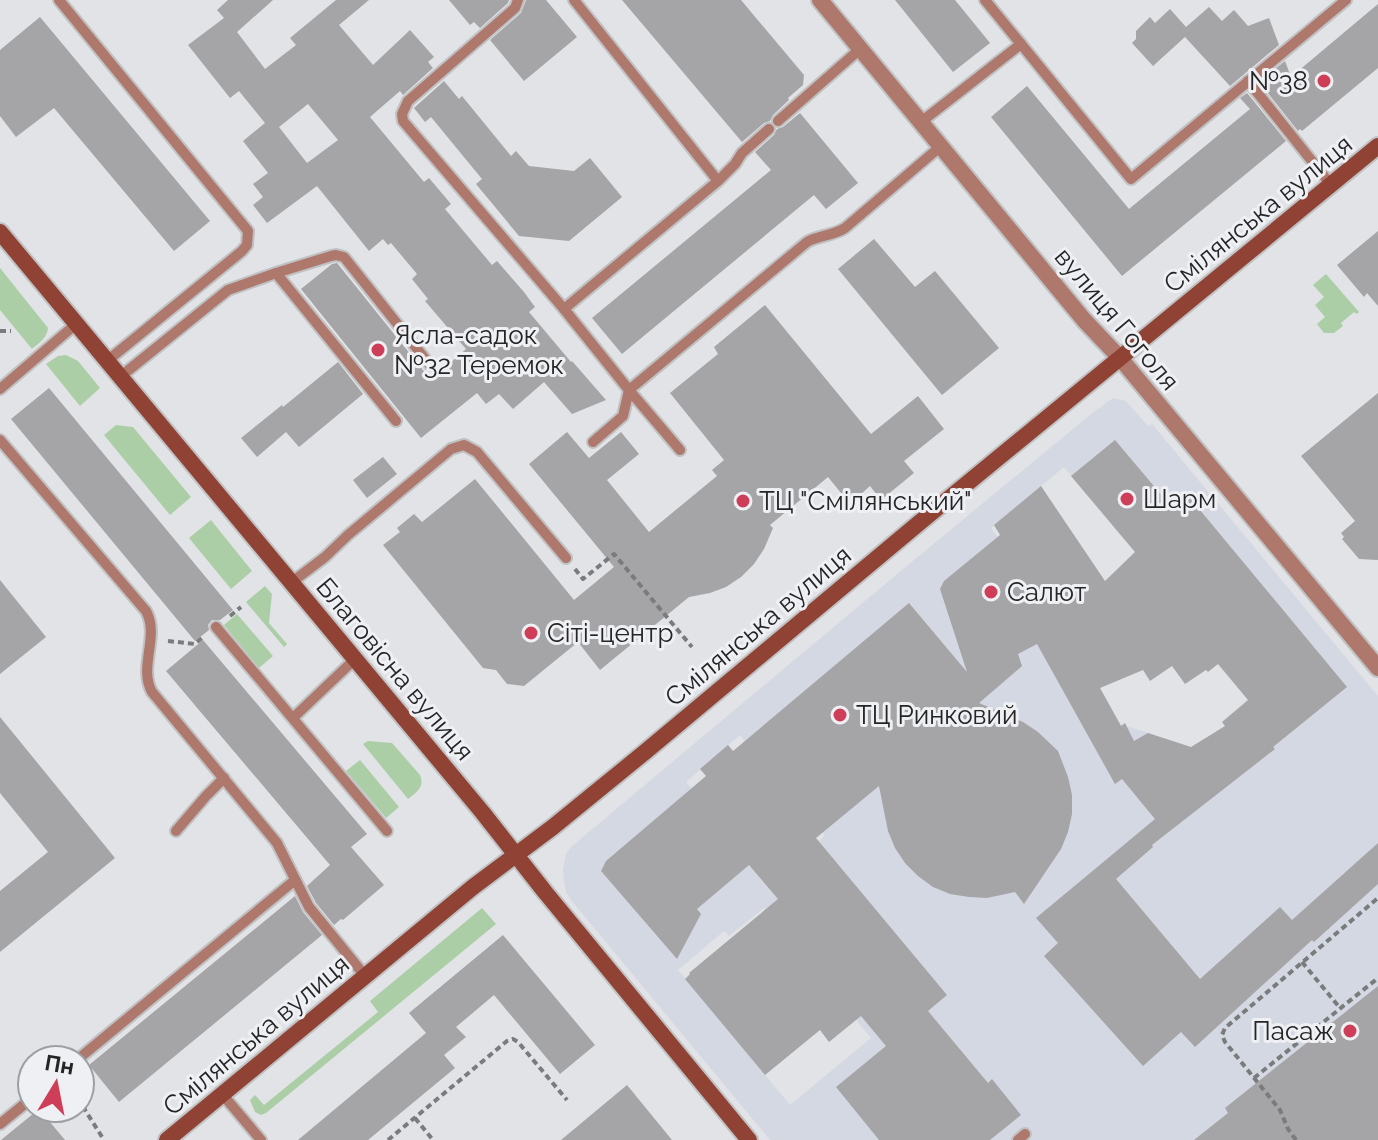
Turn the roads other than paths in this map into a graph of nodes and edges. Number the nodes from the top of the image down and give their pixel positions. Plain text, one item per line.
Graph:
1 (59, 0) edge
2 (518, 0) edge
3 (574, 0) edge
4 (820, 0) edge
5 (985, 0) edge
6 (1346, 0) edge
7 (1021, 44) junction
8 (860, 49) junction
9 (1248, 81) junction
10 (921, 122) junction
11 (941, 146) junction
12 (1378, 146) edge
13 (718, 181) junction
14 (1331, 185) junction
15 (0, 232) edge
16 (276, 273) junction
17 (564, 309) junction
18 (76, 324) junction
19 (1120, 358) junction
20 (107, 361) junction
21 (430, 365) dead end
22 (120, 377) junction
23 (0, 389) edge
24 (629, 390) junction
25 (396, 421) dead end
26 (0, 440) edge
27 (593, 442) dead end
28 (680, 450) dead end
29 (566, 558) road end
30 (292, 582) junction
31 (216, 627) dead end
32 (355, 659) junction
33 (1378, 668) edge
34 (293, 718) junction
35 (224, 778) junction
36 (176, 831) dead end
37 (387, 831) dead end
38 (516, 855) junction
39 (295, 880) junction
40 (365, 976) junction
41 (96, 1044) edge
42 (223, 1095) junction
43 (16, 1111) edge
44 (0, 1124) edge
45 (167, 1140) edge
46 (261, 1140) edge
47 (749, 1140) edge

1 - 20 lane
2 - 17 lane
3 - 13 lane
4 - 8 street, вулиця Гоголя
5 - 7 lane
6 - 9 lane
7 - 9 lane
7 - 10 lane
8 - 10 street, вулиця Гоголя
8 - 13 lane
9 - 14 lane
10 - 11 street, вулиця Гоголя
11 - 19 street, вулиця Гоголя
11 - 24 lane
12 - 14 main road, Смілянська вулиця
13 - 17 lane
14 - 19 main road, Смілянська вулиця
15 - 18 main road, Благовісна вулиця
16 - 21 lane
16 - 22 lane
16 - 25 lane
17 - 24 lane
18 - 20 main road, Благовісна вулиця
18 - 23 lane
19 - 33 street, вулиця Гоголя
19 - 38 main road, Смілянська вулиця
20 - 22 main road, Благовісна вулиця
22 - 30 main road, Благовісна вулиця
24 - 27 lane
24 - 28 lane
26 - 35 lane
29 - 30 lane
30 - 32 main road, Благовісна вулиця
31 - 34 lane
32 - 34 lane
32 - 38 main road, Благовісна вулиця
34 - 37 lane
35 - 36 lane
35 - 39 lane
38 - 40 main road, Смілянська вулиця
38 - 47 main road, Благовісна вулиця
39 - 40 lane
39 - 41 lane
40 - 42 main road, Смілянська вулиця
42 - 45 main road, Смілянська вулиця
42 - 46 lane
43 - 44 lane

